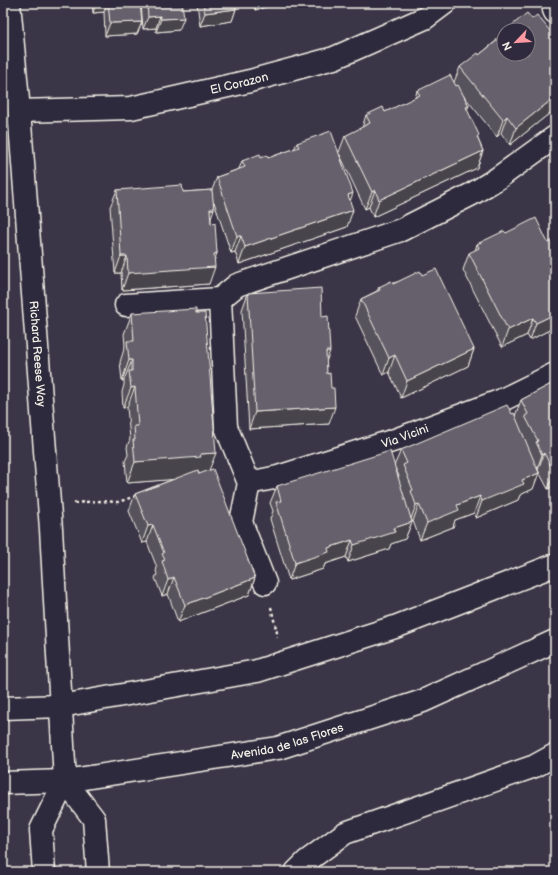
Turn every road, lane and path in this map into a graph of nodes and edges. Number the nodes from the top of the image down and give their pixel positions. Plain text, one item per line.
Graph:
1 (9, 3) edge
2 (445, 3) edge
3 (18, 111) junction
4 (555, 138) edge
5 (220, 299) junction
6 (126, 305) dead end
7 (555, 374) edge
8 (249, 482) junction
9 (137, 496) edge
10 (49, 505) junction
11 (555, 565) edge
12 (265, 583) joint
13 (555, 641) edge
14 (283, 662) junction
15 (61, 706) junction
16 (3, 708) edge
17 (555, 755) edge
18 (65, 781) junction
19 (3, 783) edge
20 (44, 872) edge
21 (98, 872) edge
22 (296, 872) edge

1 - 3 street, Richard Reese Way
2 - 3 street, El Corazon
3 - 10 street, Richard Reese Way
4 - 5 street
5 - 6 street
5 - 8 street
7 - 8 street, Via Vicini
8 - 12 street
9 - 10 path
10 - 15 street, Richard Reese Way
11 - 14 street
12 - 14 path
13 - 18 street, Avenida de las Flores
14 - 15 street
15 - 16 street
15 - 18 street, Richard Reese Way
17 - 22 street
18 - 19 street, Avenida de las Flores
18 - 20 street
18 - 21 street

